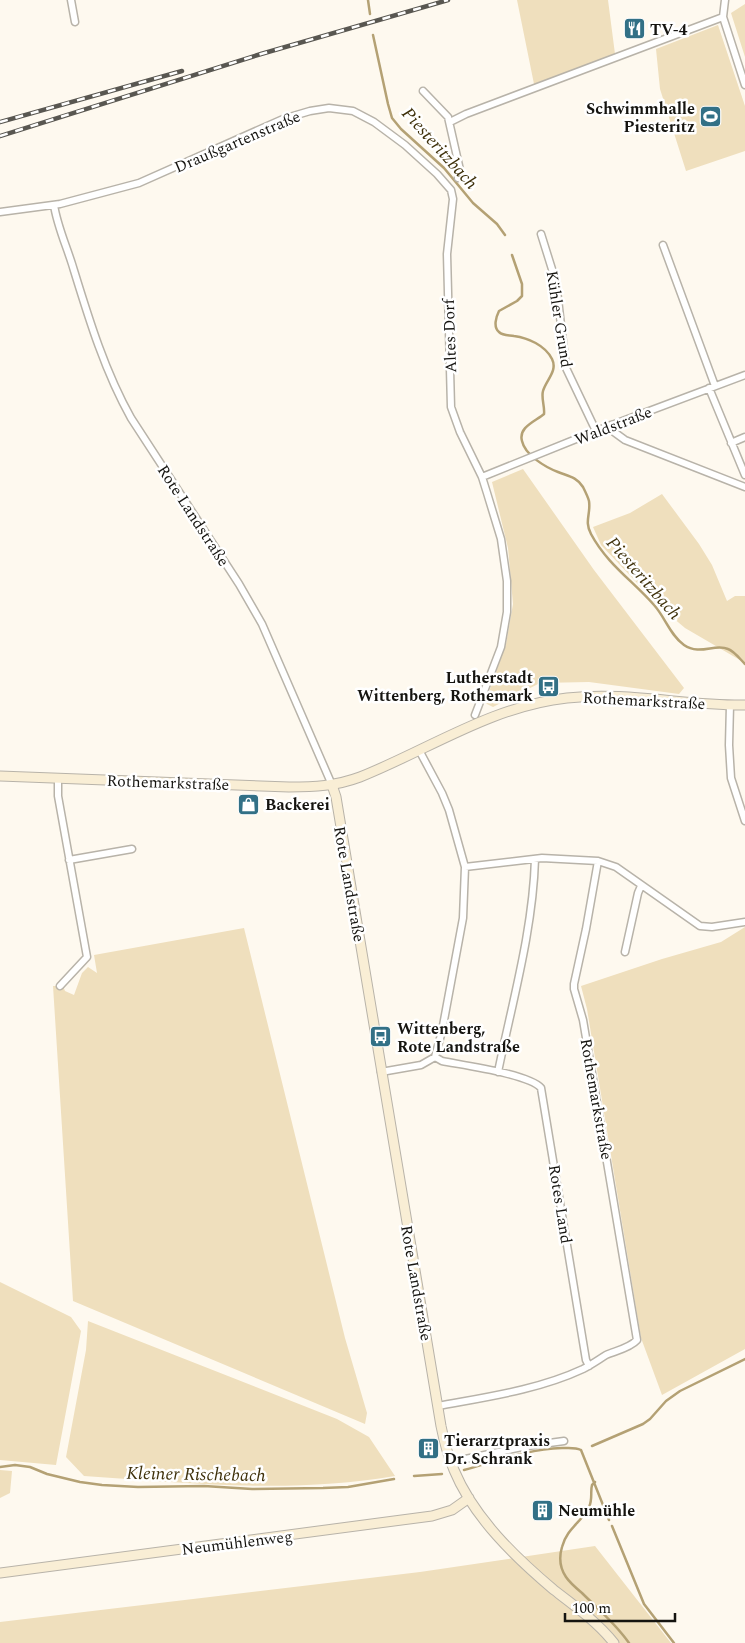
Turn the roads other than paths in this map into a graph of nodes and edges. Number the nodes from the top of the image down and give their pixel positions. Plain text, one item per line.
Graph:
1 (71, 0) edge
2 (725, 0) edge
3 (723, 17) junction
4 (75, 22) dead end
5 (745, 85) edge
6 (423, 91) dead end
7 (450, 122) junction
8 (458, 178) dead end
9 (451, 190) joint
10 (54, 205) junction
11 (0, 212) edge
12 (541, 234) dead end
13 (663, 245) dead end
14 (745, 375) edge
15 (712, 387) junction
16 (612, 425) junction
17 (596, 431) junction
18 (745, 438) edge
19 (731, 443) junction
20 (745, 476) edge
21 (482, 477) junction
22 (745, 486) edge
23 (730, 705) junction
24 (745, 705) edge
25 (475, 715) dead end
26 (419, 750) junction
27 (0, 776) edge
28 (58, 778) junction
29 (332, 785) junction
30 (745, 821) edge
31 (132, 849) dead end
32 (535, 859) junction
33 (69, 860) junction
34 (598, 861) junction
35 (465, 867) junction
36 (641, 886) junction
37 (745, 922) edge
38 (625, 952) dead end
39 (60, 986) dead end
40 (435, 1056) junction
41 (382, 1072) junction
42 (498, 1072) junction
43 (589, 1366) junction
44 (438, 1406) junction
45 (564, 1441) dead end
46 (450, 1462) junction
47 (470, 1498) junction
48 (0, 1573) edge
49 (614, 1643) edge

1 - 4 street
2 - 3 street
3 - 5 street
3 - 7 street
6 - 7 street
7 - 8 street
9 - 10 street, Draußgartenstraße
9 - 21 street, Altes Dorf
10 - 11 street, Draußgartenstraße
10 - 29 street, Rote Landstraße
12 - 17 street, Kühler Grund
13 - 15 street
14 - 15 street, Waldstraße
15 - 16 street, Waldstraße
15 - 19 street
16 - 17 street, Waldstraße
16 - 22 street
17 - 21 street, Waldstraße
18 - 19 street
19 - 20 street
21 - 25 street
23 - 24 street, Rothemarkstraße
23 - 26 street, Rothemarkstraße
23 - 30 street
26 - 29 street, Rothemarkstraße
26 - 35 street
27 - 28 street, Rothemarkstraße
28 - 29 street, Rothemarkstraße
28 - 33 street
29 - 41 street, Rote Landstraße
31 - 33 street
32 - 34 street
32 - 35 street
32 - 42 street
33 - 39 street
34 - 36 street
34 - 43 street, Rothemarkstraße
35 - 40 street
36 - 37 street
36 - 38 street
40 - 41 street
40 - 42 street, Rotes Land
41 - 44 street, Rote Landstraße
42 - 43 street, Rotes Land
43 - 44 street
44 - 46 street, Rote Landstraße
45 - 46 street
46 - 47 street, Rote Landstraße
47 - 48 street, Neumühlenweg
47 - 49 street, Rote Landstraße

